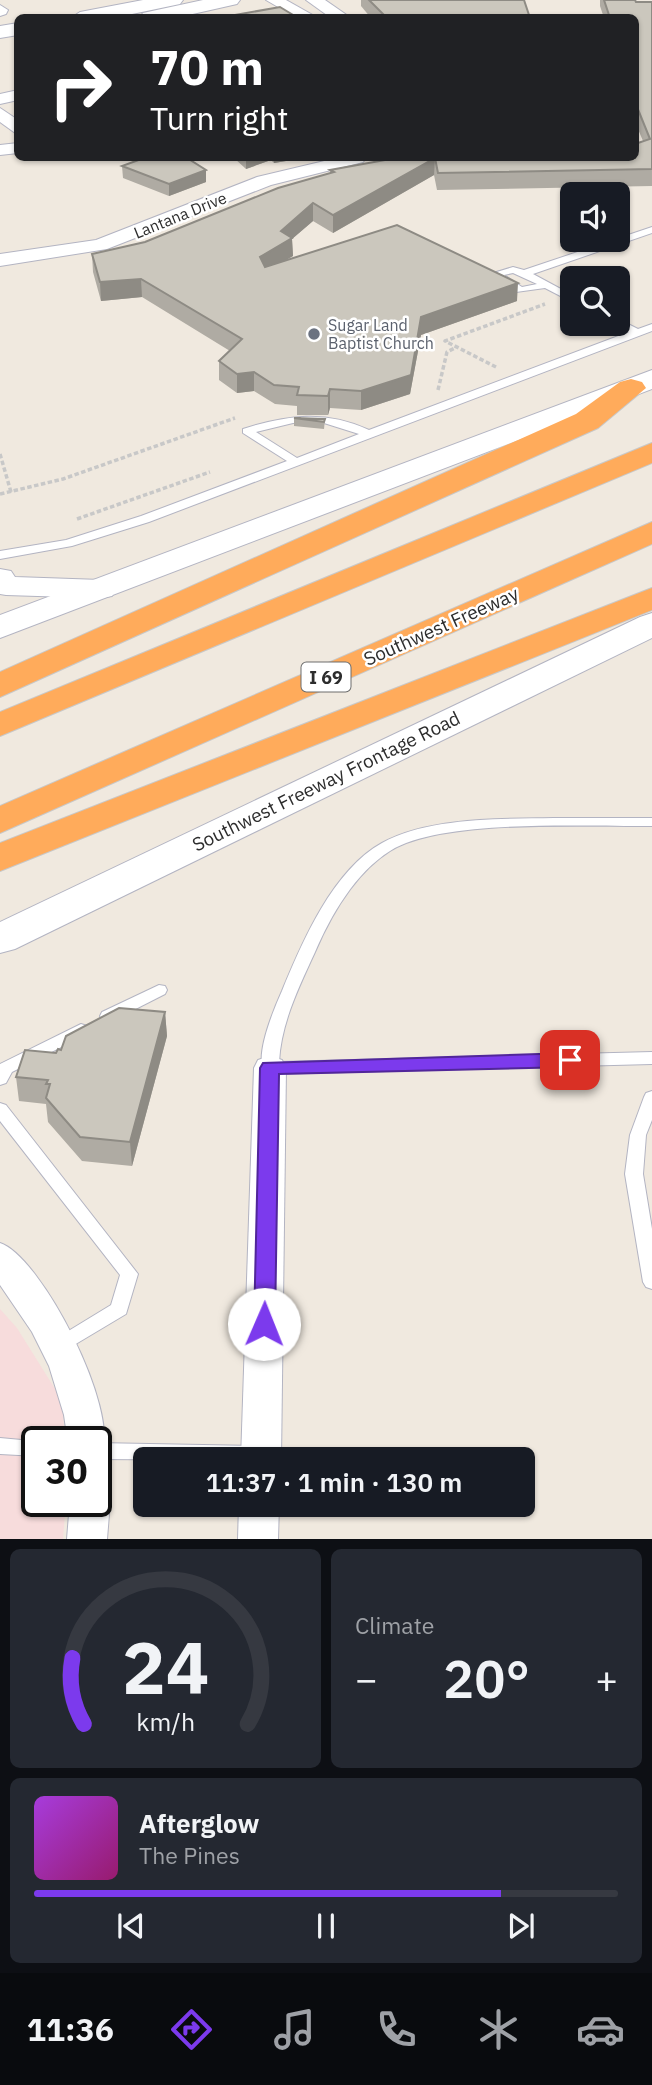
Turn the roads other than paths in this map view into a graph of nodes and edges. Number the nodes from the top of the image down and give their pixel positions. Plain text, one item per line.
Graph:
1 (173, 0) edge
2 (230, 0) edge
3 (274, 0) edge
4 (314, 0) edge
5 (101, 14) edge
6 (165, 14) edge
7 (302, 14) edge
8 (337, 14) edge
9 (0, 113) edge
10 (14, 126) edge
11 (345, 161) edge
12 (652, 230) edge
13 (0, 260) edge
14 (525, 273) junction
15 (546, 285) junction
16 (560, 293) edge
17 (652, 327) edge
18 (630, 329) edge
19 (638, 333) junction
20 (641, 383) edge
21 (369, 435) junction
22 (652, 452) edge
23 (296, 462) junction
24 (652, 532) edge
25 (0, 555) edge
26 (3, 582) edge
27 (101, 589) junction
28 (652, 598) edge
29 (652, 624) edge
30 (0, 627) edge
31 (0, 686) edge
32 (0, 724) edge
33 (0, 821) edge
34 (651, 826) edge
35 (0, 858) edge
36 (0, 939) edge
37 (159, 990) dead end
38 (652, 1058) edge
39 (270, 1068) junction
40 (0, 1079) edge
41 (652, 1097) edge
42 (3, 1120) edge
43 (644, 1141) edge
44 (0, 1257) edge
45 (652, 1282) edge
46 (58, 1346) junction
47 (86, 1426) edge
48 (0, 1446) edge
49 (21, 1447) edge
50 (261, 1447) edge
51 (112, 1452) edge
52 (133, 1452) edge
53 (89, 1517) edge
54 (259, 1517) edge
55 (87, 1539) edge
56 (258, 1539) edge

1 - 5 street
2 - 6 street
3 - 7 street
4 - 8 street
9 - 10 street
11 - 13 street, Lantana Drive
12 - 14 lane
14 - 15 lane
14 - 15 lane
15 - 16 lane
17 - 19 lane
18 - 19 lane
19 - 21 lane
20 - 27 main road
20 - 31 highway
21 - 23 lane
21 - 23 lane
22 - 32 highway
23 - 25 lane
24 - 33 highway, Southwest Freeway / I 69
26 - 27 street
27 - 30 main road
28 - 35 highway
29 - 36 main road, Southwest Freeway Frontage Road
34 - 39 lane
37 - 40 lane
38 - 39 lane
39 - 50 street
41 - 43 lane
42 - 46 lane
43 - 45 lane
44 - 46 street
46 - 47 street
48 - 49 lane
51 - 52 lane
53 - 55 street
54 - 56 street

